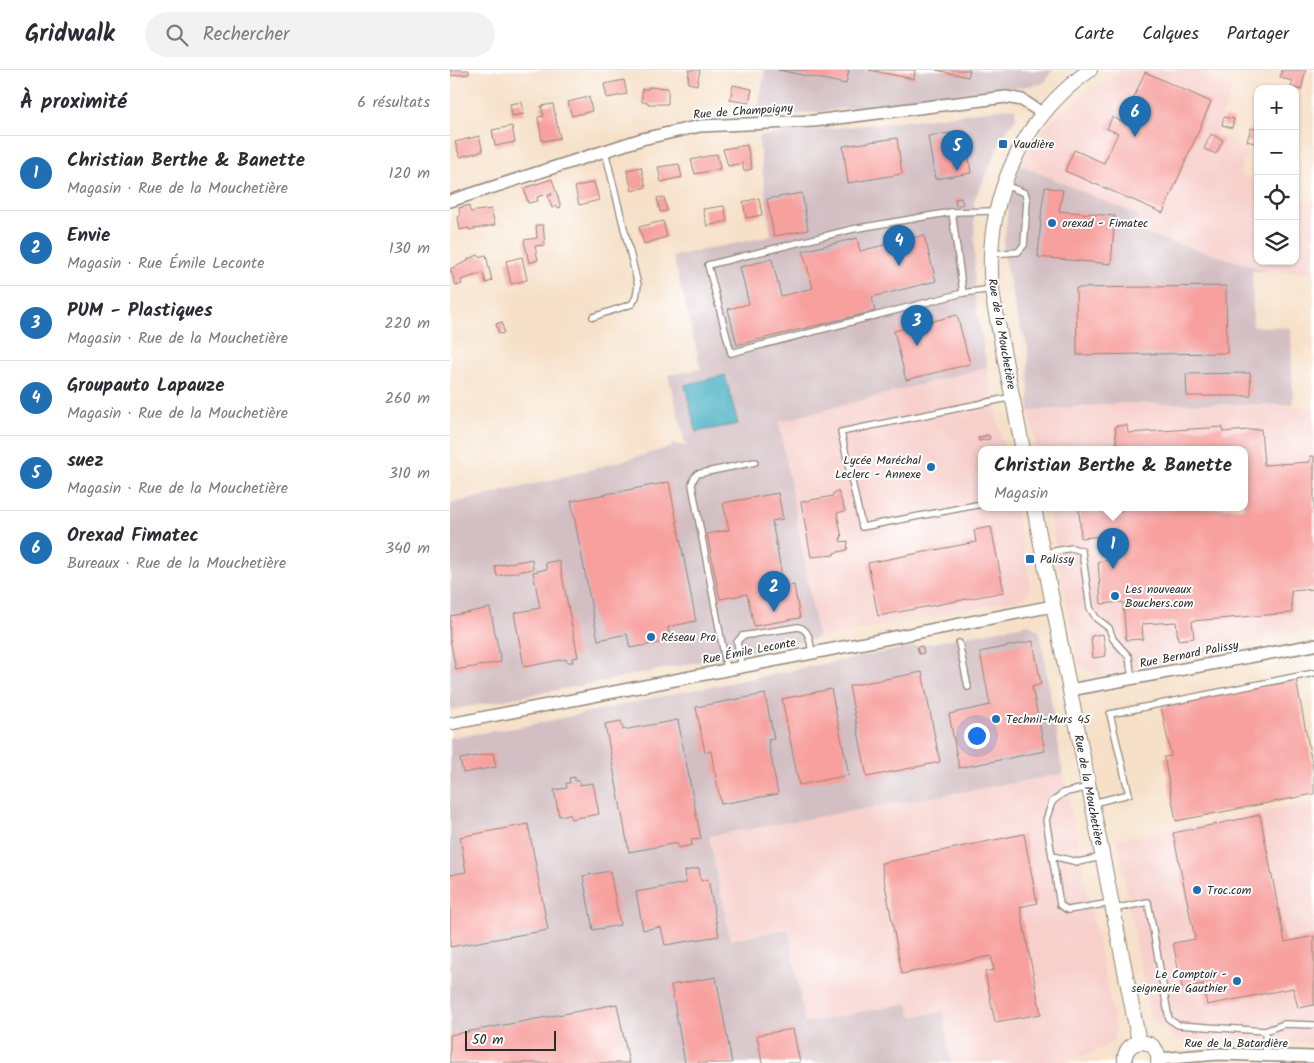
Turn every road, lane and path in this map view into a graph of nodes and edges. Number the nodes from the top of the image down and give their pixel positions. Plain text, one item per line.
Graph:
1 (1090, 70) edge
2 (1042, 113) junction
3 (605, 151) junction
4 (1004, 184) junction
5 (450, 201) edge
6 (996, 211) junction
7 (952, 212) junction
8 (991, 254) junction
9 (992, 289) junction
10 (963, 293) junction
11 (593, 317) dead end
12 (1013, 397) junction
13 (1022, 446) edge
14 (755, 462) dead end
15 (978, 505) edge
16 (1035, 511) edge
17 (1042, 554) junction
18 (1053, 606) junction
19 (960, 643) dead end
20 (1314, 645) edge
21 (812, 653) junction
22 (742, 667) junction
23 (727, 670) junction
24 (1314, 673) edge
25 (1132, 679) junction
26 (968, 687) dead end
27 (1070, 690) junction
28 (450, 724) edge
29 (1089, 787) junction
30 (1092, 803) junction
31 (1052, 856) junction
32 (1102, 857) junction
33 (1112, 906) junction
34 (1314, 1025) edge
35 (1265, 1030) junction
36 (1139, 1042) junction
37 (1266, 1056) junction
38 (1314, 1056) edge
39 (1218, 1059) edge
40 (1301, 1060) edge
41 (1158, 1061) edge
42 (1125, 1063) edge

1 - 2 street, Rue de la Mouchetière
2 - 3 street, Rue de Champoigny
2 - 4 street, Rue de la Mouchetière
3 - 5 street, Rue de Champoigny
3 - 11 lane
4 - 6 street, Rue de la Mouchetière
4 - 8 lane
6 - 7 lane
6 - 8 street, Rue de la Mouchetière
7 - 10 lane
7 - 10 lane
8 - 9 street, Rue de la Mouchetière
9 - 10 lane
9 - 12 street, Rue de la Mouchetière
12 - 13 street, Rue de la Mouchetière
12 - 15 lane
14 - 23 lane
16 - 17 street, Rue de la Mouchetière
17 - 18 street, Rue de la Mouchetière
17 - 25 lane
18 - 21 street, Rue Émile Leconte
18 - 27 street, Rue de la Mouchetière
19 - 26 lane
20 - 25 street, Rue Bernard Palissy
21 - 22 street, Rue Émile Leconte
21 - 22 lane
22 - 23 street, Rue Émile Leconte
23 - 28 street, Rue Émile Leconte
24 - 30 lane
25 - 27 street, Rue Bernard Palissy
27 - 29 street, Rue de la Mouchetière
29 - 30 street, Rue de la Mouchetière
29 - 31 lane
30 - 32 street, Rue de la Mouchetière
31 - 32 lane
31 - 33 lane
32 - 33 street, Rue de la Mouchetière
33 - 35 lane
33 - 36 street, Rue de la Mouchetière
34 - 35 lane
35 - 37 lane
36 - 41 street
36 - 42 street
37 - 39 street, Rue de la Batardière
37 - 40 street, Rue de la Batardière
38 - 40 street, Rue de la Batardière
39 - 41 street, Rue de la Batardière

